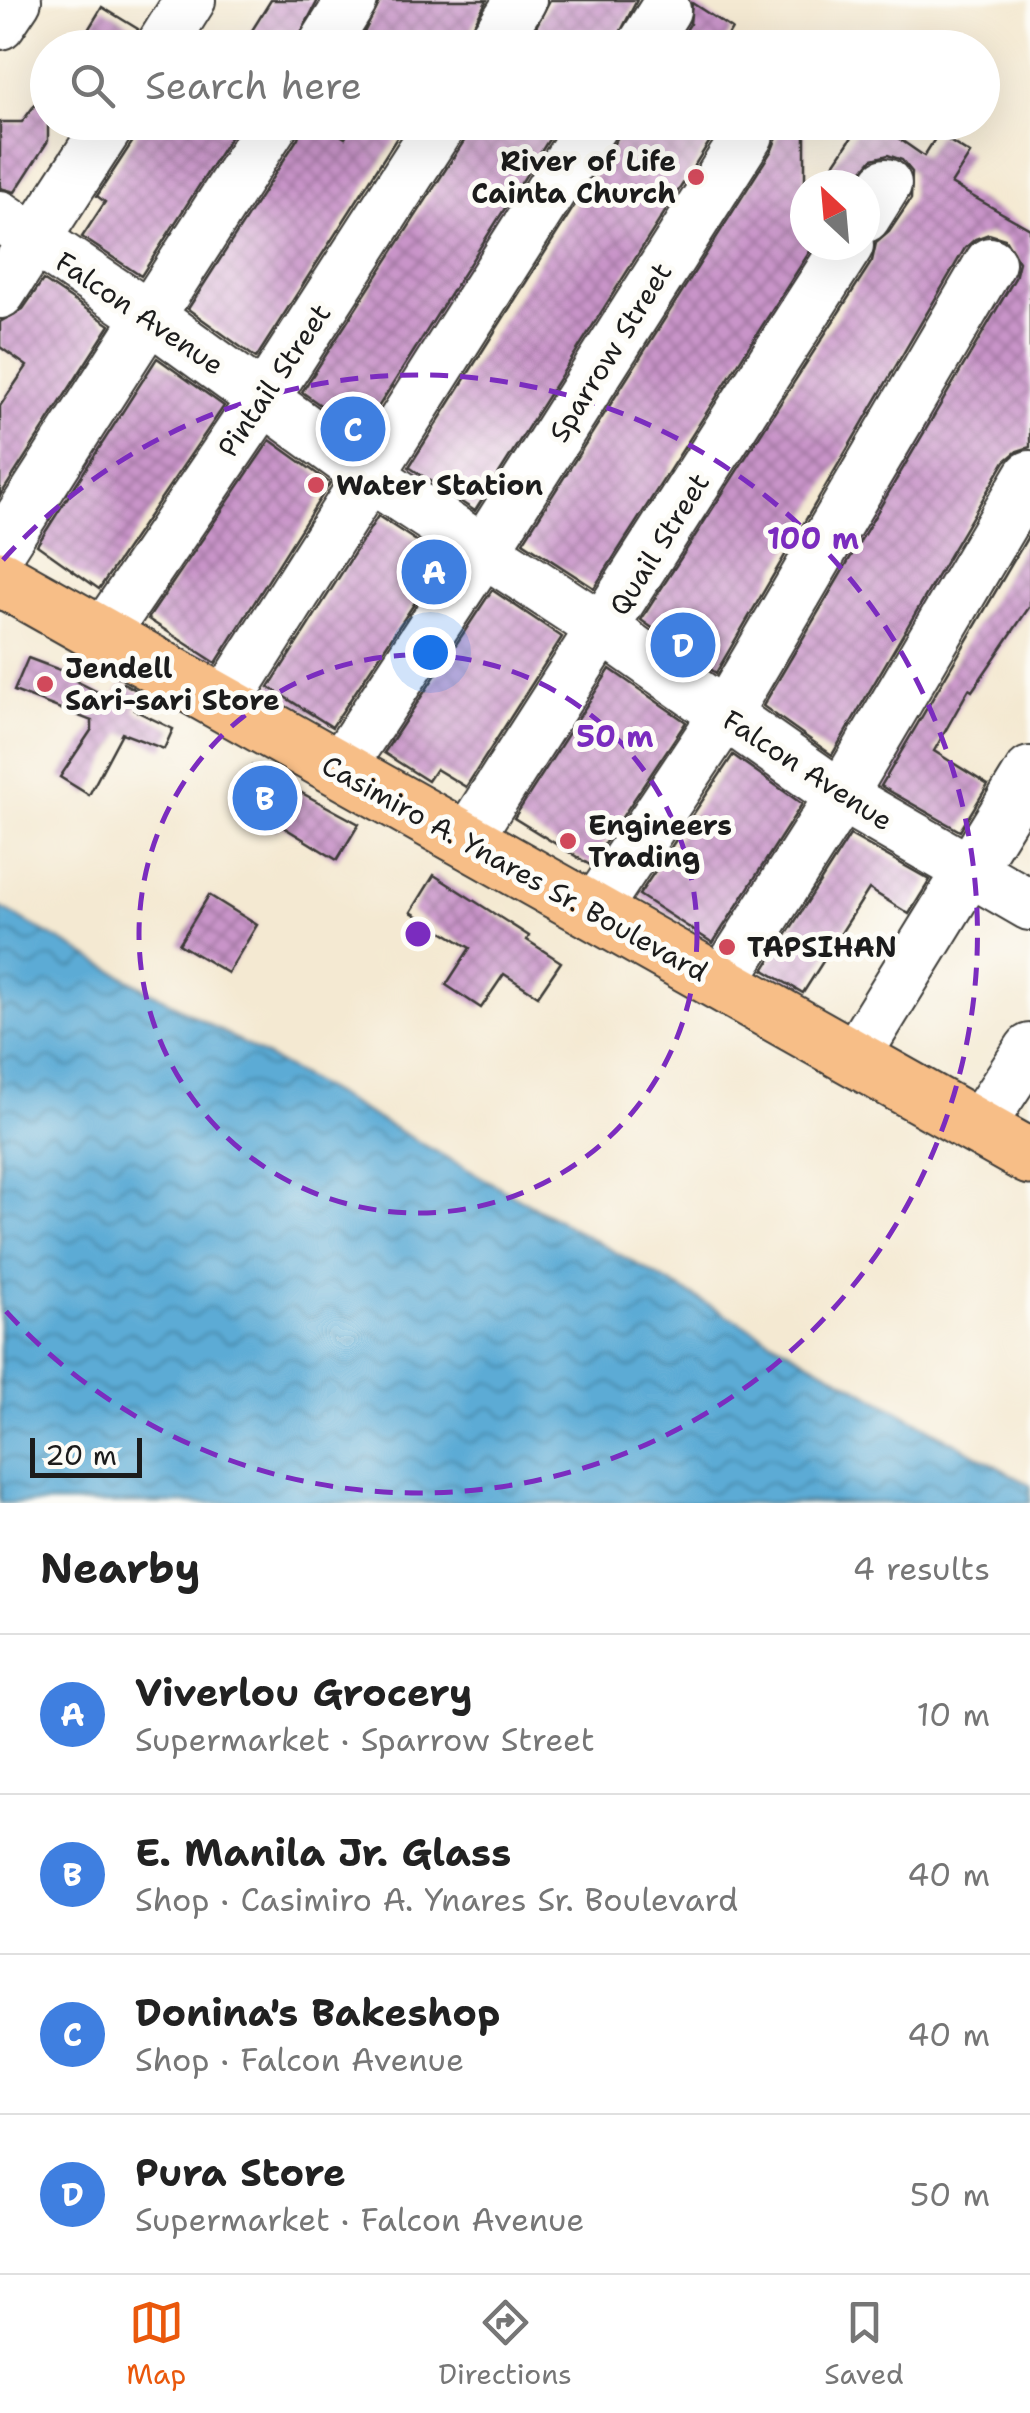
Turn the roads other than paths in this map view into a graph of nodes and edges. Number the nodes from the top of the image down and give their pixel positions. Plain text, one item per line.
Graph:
1 (16, 0) edge
2 (190, 0) edge
3 (352, 0) edge
4 (521, 0) edge
5 (0, 24) edge
6 (171, 30) edge
7 (333, 30) edge
8 (502, 30) edge
9 (96, 140) edge
10 (263, 140) edge
11 (430, 140) edge
12 (583, 140) edge
13 (745, 140) edge
14 (17, 229) edge
15 (838, 260) edge
16 (990, 262) dead end
17 (0, 293) edge
18 (152, 318) junction
19 (264, 398) junction
20 (1030, 476) edge
21 (371, 478) junction
22 (0, 549) edge
23 (484, 550) junction
24 (0, 578) edge
25 (604, 630) junction
26 (102, 636) junction
27 (224, 704) junction
28 (724, 716) junction
29 (338, 769) junction
30 (1030, 772) edge
31 (841, 796) junction
32 (466, 840) junction
33 (968, 868) junction
34 (1030, 905) edge
35 (594, 912) junction
36 (721, 984) junction
37 (1030, 1049) edge
38 (854, 1058) junction
39 (978, 1128) junction
40 (1030, 1157) edge

1 - 5 street
2 - 6 street
3 - 7 street
4 - 8 street
9 - 14 street
10 - 18 street
11 - 19 street, Pintail Street
12 - 21 street
13 - 23 street, Sparrow Street
14 - 17 street
14 - 18 street, Falcon Avenue
15 - 25 street, Quail Street
16 - 28 street
18 - 19 street, Falcon Avenue
18 - 22 street
19 - 21 street, Falcon Avenue
19 - 26 street, Pintail Street
20 - 31 street
21 - 23 street, Falcon Avenue
21 - 27 street
23 - 25 street, Falcon Avenue
23 - 29 street, Sparrow Street
24 - 26 main road, Casimiro A. Ynares Sr. Boulevard
25 - 28 street, Falcon Avenue
25 - 32 street, Quail Street
26 - 27 main road, Casimiro A. Ynares Sr. Boulevard
27 - 29 main road, Casimiro A. Ynares Sr. Boulevard
28 - 31 street, Falcon Avenue
28 - 35 street
29 - 32 main road, Casimiro A. Ynares Sr. Boulevard
30 - 33 street
31 - 33 street, Falcon Avenue
31 - 36 street
32 - 35 main road, Casimiro A. Ynares Sr. Boulevard
33 - 34 street, Falcon Avenue
33 - 38 street
35 - 36 main road, Casimiro A. Ynares Sr. Boulevard
36 - 38 main road, Casimiro A. Ynares Sr. Boulevard
37 - 39 street
38 - 39 main road, Casimiro A. Ynares Sr. Boulevard
39 - 40 main road, Casimiro A. Ynares Sr. Boulevard

